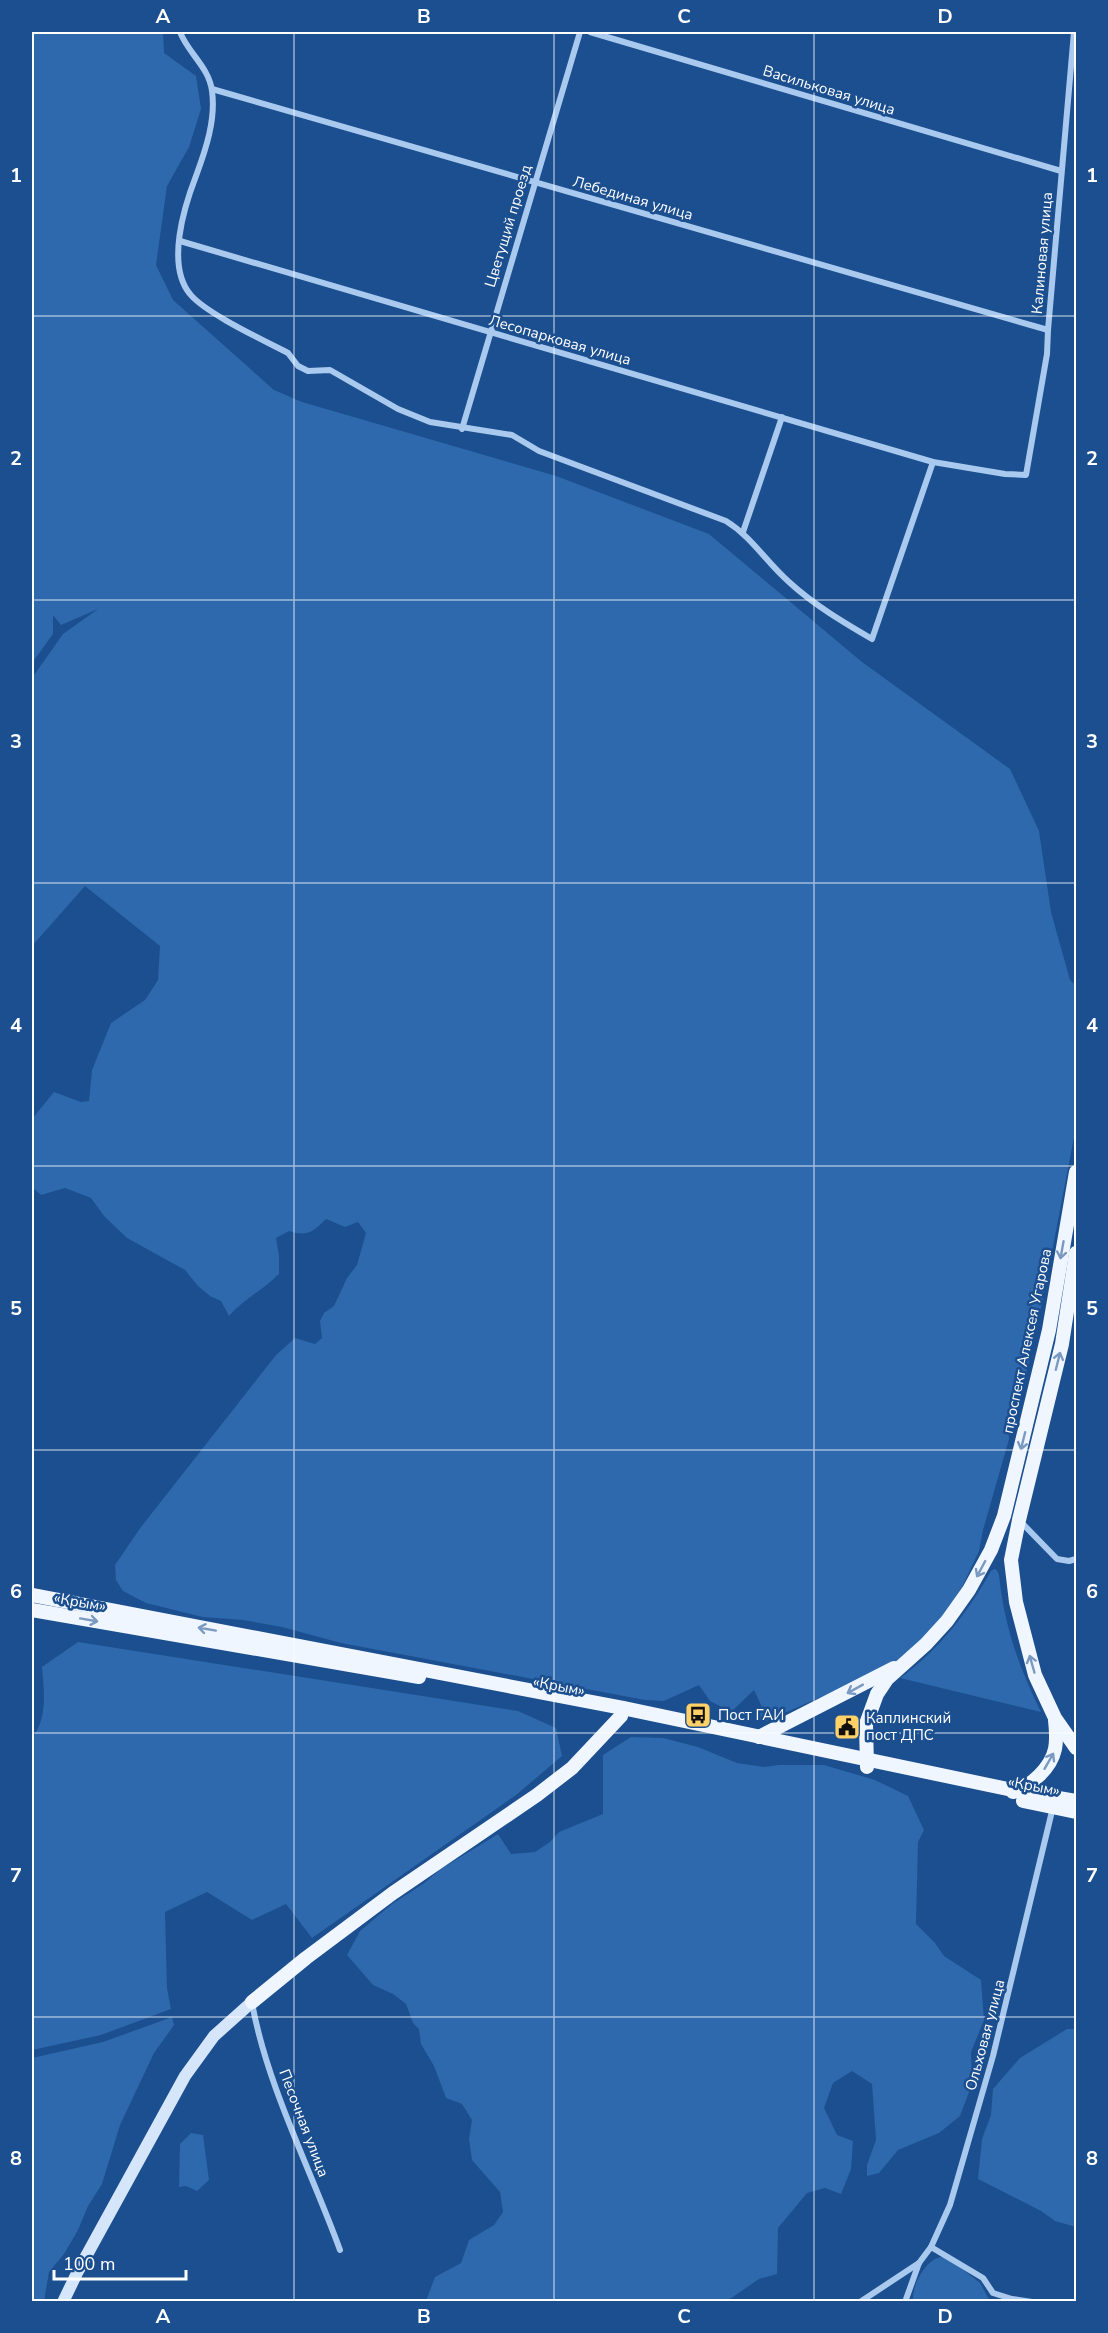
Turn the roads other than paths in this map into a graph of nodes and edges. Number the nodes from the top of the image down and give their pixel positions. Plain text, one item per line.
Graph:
1 (180, 32) edge
2 (580, 32) edge
3 (590, 32) edge
4 (1074, 32) edge
5 (212, 89) junction
6 (1061, 171) junction
7 (534, 182) junction
8 (180, 241) junction
9 (1048, 330) junction
10 (489, 332) junction
11 (782, 417) junction
12 (462, 429) junction
13 (933, 462) junction
14 (1026, 475) joint
15 (743, 532) junction
16 (1077, 1172) edge
17 (1074, 1200) edge
18 (1077, 1253) edge
19 (1004, 1516) junction
20 (1019, 1520) junction
21 (1077, 1559) edge
22 (32, 1595) edge
23 (32, 1610) edge
24 (906, 1661) junction
25 (622, 1712) junction
26 (1055, 1718) junction
27 (759, 1737) junction
28 (1077, 1748) edge
29 (866, 1763) junction
30 (1017, 1791) junction
31 (1000, 1796) junction
32 (1077, 1801) edge
33 (1053, 1807) junction
34 (1077, 1812) edge
35 (252, 2002) junction
36 (931, 2247) junction
37 (340, 2250) dead end
38 (919, 2263) junction
39 (905, 2300) edge
40 (63, 2301) edge
41 (860, 2301) edge
42 (1032, 2301) edge

1 - 5 street
2 - 7 street, Цветущий проезд
3 - 6 street, Васильковая улица
4 - 6 street, Калиновая улица
5 - 7 street, Лебединая улица
5 - 8 street
6 - 9 street, Калиновая улица
7 - 9 street, Лебединая улица
7 - 10 street, Цветущий проезд
8 - 10 street, Лесопарковая улица
8 - 12 street
9 - 14 street, Калиновая улица
10 - 11 street, Лесопарковая улица
10 - 12 street, Цветущий проезд
11 - 13 street, Лесопарковая улица
11 - 15 street
12 - 15 street
13 - 14 street, Лесопарковая улица
13 - 15 street
16 - 17 main road, проспект Алексея Угарова
17 -> 19 main road, проспект Алексея Угарова
20 -> 18 main road, проспект Алексея Угарова
19 - 20 main road
19 -> 24 main road, проспект Алексея Угарова
20 - 21 street
26 -> 20 main road, проспект Алексея Угарова
25 -> 22 main road, «Крым»
23 -> 25 main road, «Крым»
24 -> 27 main road
24 - 29 main road, проспект Алексея Угарова
25 - 27 main road, «Крым»
25 - 29 main road, «Крым»
25 - 35 main road
26 - 28 main road
30 -> 26 main road
27 - 29 main road, «Крым»
29 - 30 main road, «Крым»
29 - 31 main road, «Крым»
30 - 31 main road
30 - 32 main road, «Крым»
31 - 33 main road, «Крым»
33 - 34 main road, «Крым»
33 - 36 street, Ольховая улица
35 - 37 street, Песочная улица
35 - 40 main road
36 - 38 street, Ольховая улица
36 - 42 street
38 - 39 street, Ольховая улица
38 - 41 street, Ольховая улица

